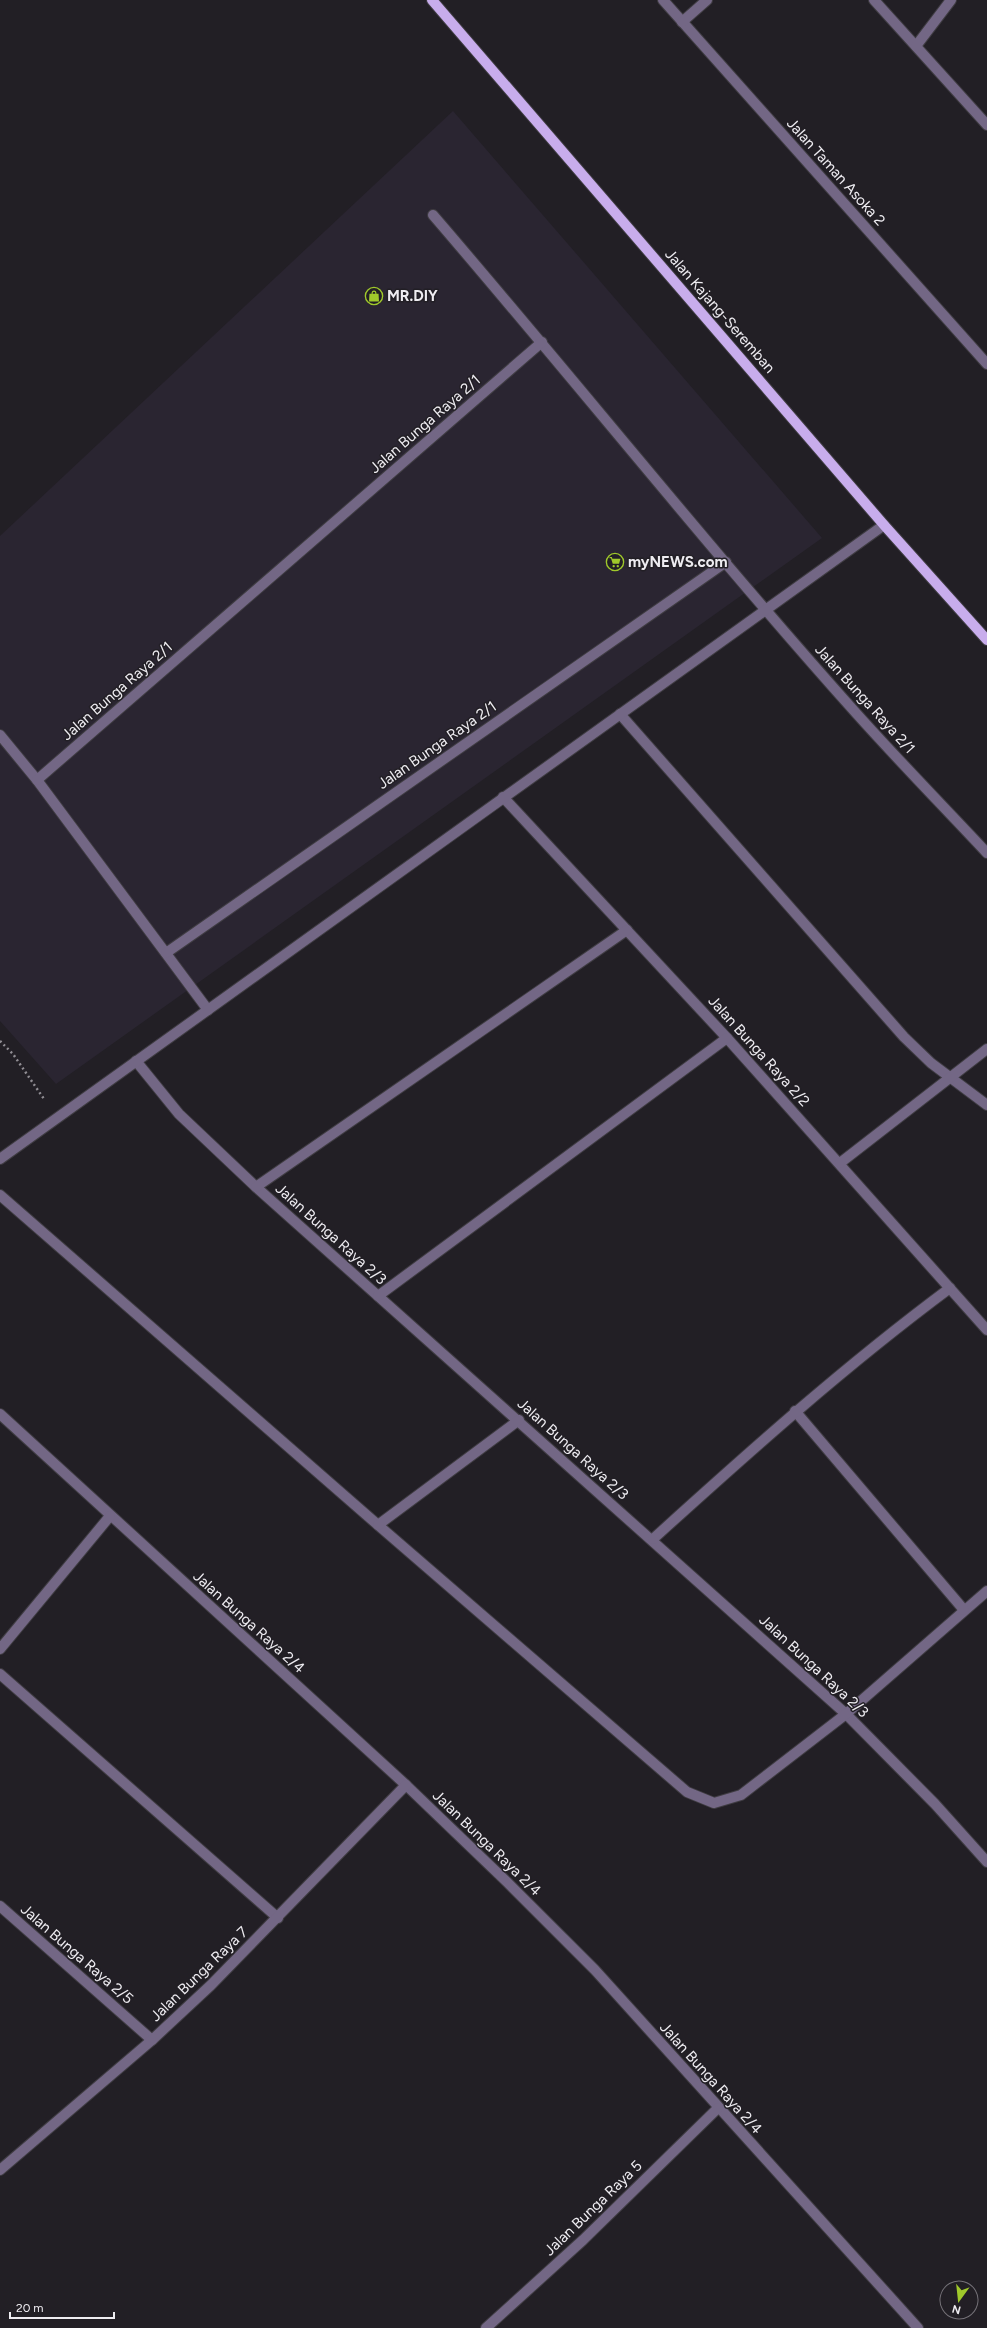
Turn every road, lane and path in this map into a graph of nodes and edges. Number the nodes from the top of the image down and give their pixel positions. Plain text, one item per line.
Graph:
1 (432, 0) edge
2 (663, 0) edge
3 (707, 0) edge
4 (874, 0) edge
5 (951, 0) edge
6 (682, 22) junction
7 (916, 46) junction
8 (987, 126) edge
9 (433, 216) dead end
10 (542, 342) junction
11 (987, 364) edge
12 (884, 525) junction
13 (726, 562) junction
14 (766, 609) junction
15 (987, 640) edge
16 (620, 714) junction
17 (0, 735) edge
18 (37, 780) junction
19 (504, 797) junction
20 (987, 852) edge
21 (627, 930) junction
22 (166, 953) junction
23 (208, 1010) junction
24 (727, 1038) junction
25 (0, 1041) edge
26 (987, 1049) edge
27 (136, 1061) junction
28 (952, 1078) junction
29 (987, 1105) edge
30 (57, 1118) junction
31 (0, 1158) edge
32 (840, 1163) junction
33 (256, 1187) junction
34 (0, 1195) edge
35 (950, 1288) junction
36 (378, 1296) junction
37 (987, 1330) edge
38 (795, 1411) junction
39 (0, 1414) edge
40 (519, 1420) junction
41 (110, 1516) junction
42 (378, 1526) junction
43 (653, 1539) junction
44 (987, 1591) edge
45 (964, 1610) junction
46 (0, 1649) edge
47 (0, 1674) edge
48 (846, 1714) junction
49 (406, 1785) junction
50 (987, 1862) edge
51 (0, 1906) edge
52 (278, 1918) junction
53 (152, 2040) junction
54 (718, 2108) junction
55 (0, 2170) edge
56 (486, 2328) edge
57 (918, 2328) edge

1 - 12 main road, Jalan Kajang-Seremban
2 - 6 street, Jalan Taman Asoka 2
3 - 6 street
4 - 7 street
5 - 7 street
6 - 11 street, Jalan Taman Asoka 2
7 - 8 street
9 - 10 street, Jalan Bunga Raya 2/1
10 - 13 street, Jalan Bunga Raya 2/1
10 - 18 street, Jalan Bunga Raya 2/1
12 - 14 street
12 - 15 main road, Jalan Kajang-Seremban
13 - 14 street, Jalan Bunga Raya 2/1
13 - 22 street, Jalan Bunga Raya 2/1
14 - 16 street
14 - 20 street, Jalan Bunga Raya 2/1
16 - 19 street
16 - 28 street
17 - 18 street
18 - 22 street
19 - 21 street, Jalan Bunga Raya 2/2
19 - 23 street
21 - 24 street, Jalan Bunga Raya 2/2
21 - 33 street
22 - 23 street
23 - 27 street
24 - 32 street, Jalan Bunga Raya 2/2
24 - 36 street
25 - 30 path
26 - 28 street
27 - 30 street
27 - 33 street, Jalan Bunga Raya 2/3
28 - 29 street
28 - 32 street
30 - 31 street
32 - 35 street, Jalan Bunga Raya 2/2
33 - 36 street, Jalan Bunga Raya 2/3
34 - 42 street
35 - 37 street, Jalan Bunga Raya 2/2
35 - 38 street
36 - 40 street, Jalan Bunga Raya 2/3
38 - 43 street
38 - 45 street
39 - 41 street, Jalan Bunga Raya 2/4
40 - 42 street
40 - 43 street, Jalan Bunga Raya 2/3
41 - 46 street
41 - 49 street, Jalan Bunga Raya 2/4
42 - 48 street
43 - 48 street, Jalan Bunga Raya 2/3
44 - 45 street
45 - 48 street
47 - 52 street
48 - 50 street, Jalan Bunga Raya 2/3
49 - 52 street, Jalan Bunga Raya 7
49 - 54 street, Jalan Bunga Raya 2/4
51 - 53 street, Jalan Bunga Raya 2/5
52 - 53 street, Jalan Bunga Raya 7
53 - 55 street, Jalan Bunga Raya 7
54 - 56 street, Jalan Bunga Raya 5
54 - 57 street, Jalan Bunga Raya 2/4

